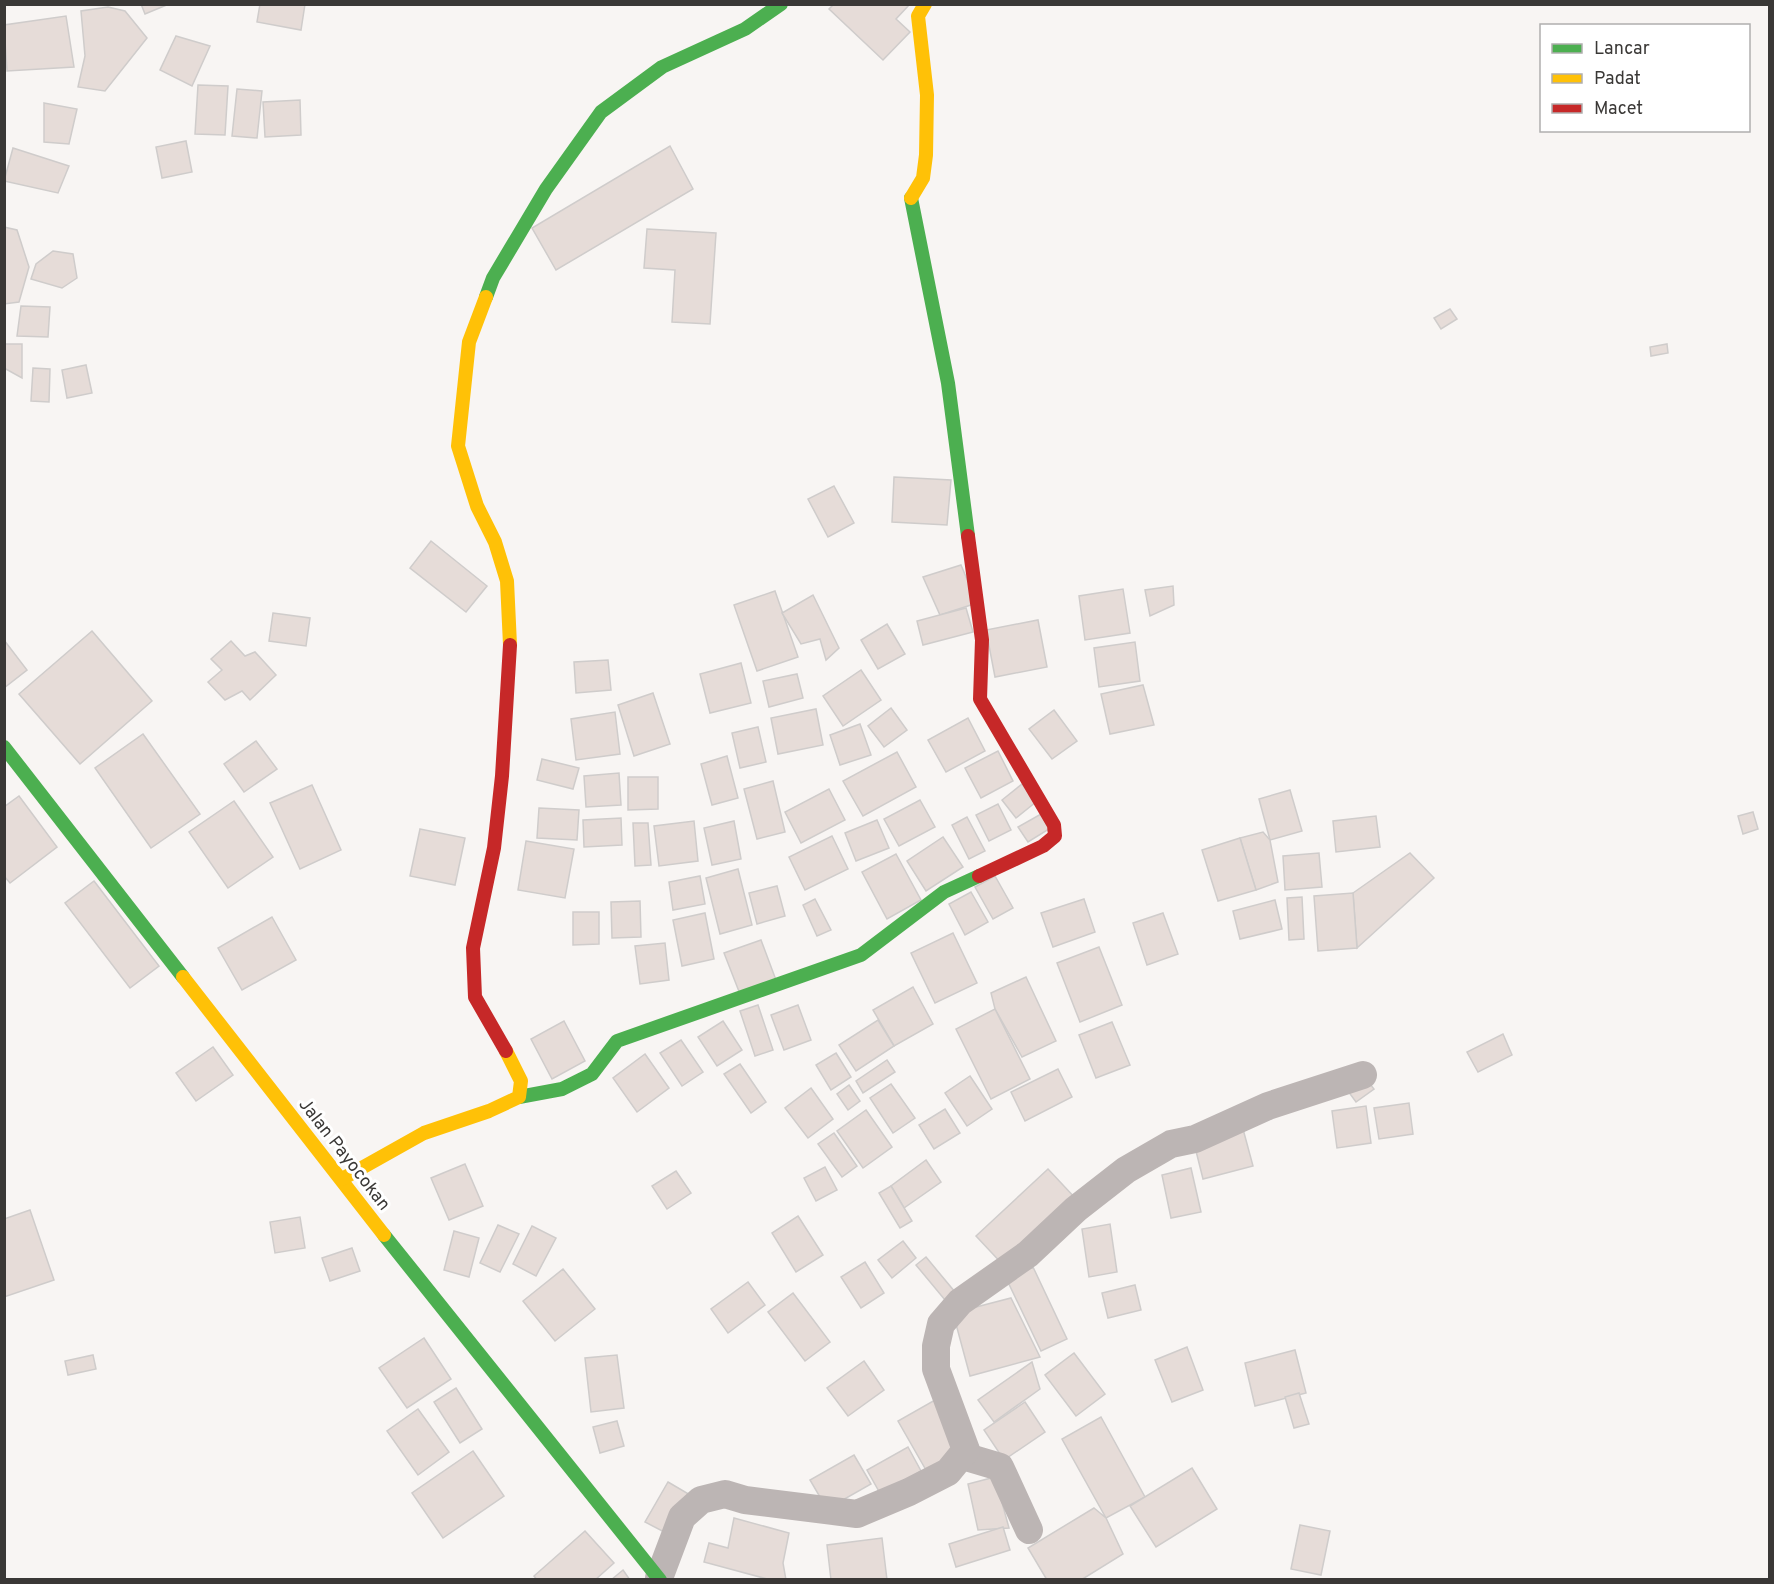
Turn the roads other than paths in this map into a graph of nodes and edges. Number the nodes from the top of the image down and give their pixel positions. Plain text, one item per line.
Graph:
1 (781, 4) edge
2 (925, 4) edge
3 (4, 747) edge
4 (1363, 1075) dead end
5 (519, 1097) junction
6 (342, 1179) junction
7 (963, 1456) junction
8 (1029, 1530) dead end
9 (660, 1579) edge

1 - 5 street
2 - 5 street
3 - 6 street, Jalan Payocokan
4 - 7 street
5 - 6 street
6 - 9 street, Jalan Payocokan
7 - 8 street
7 - 9 street

